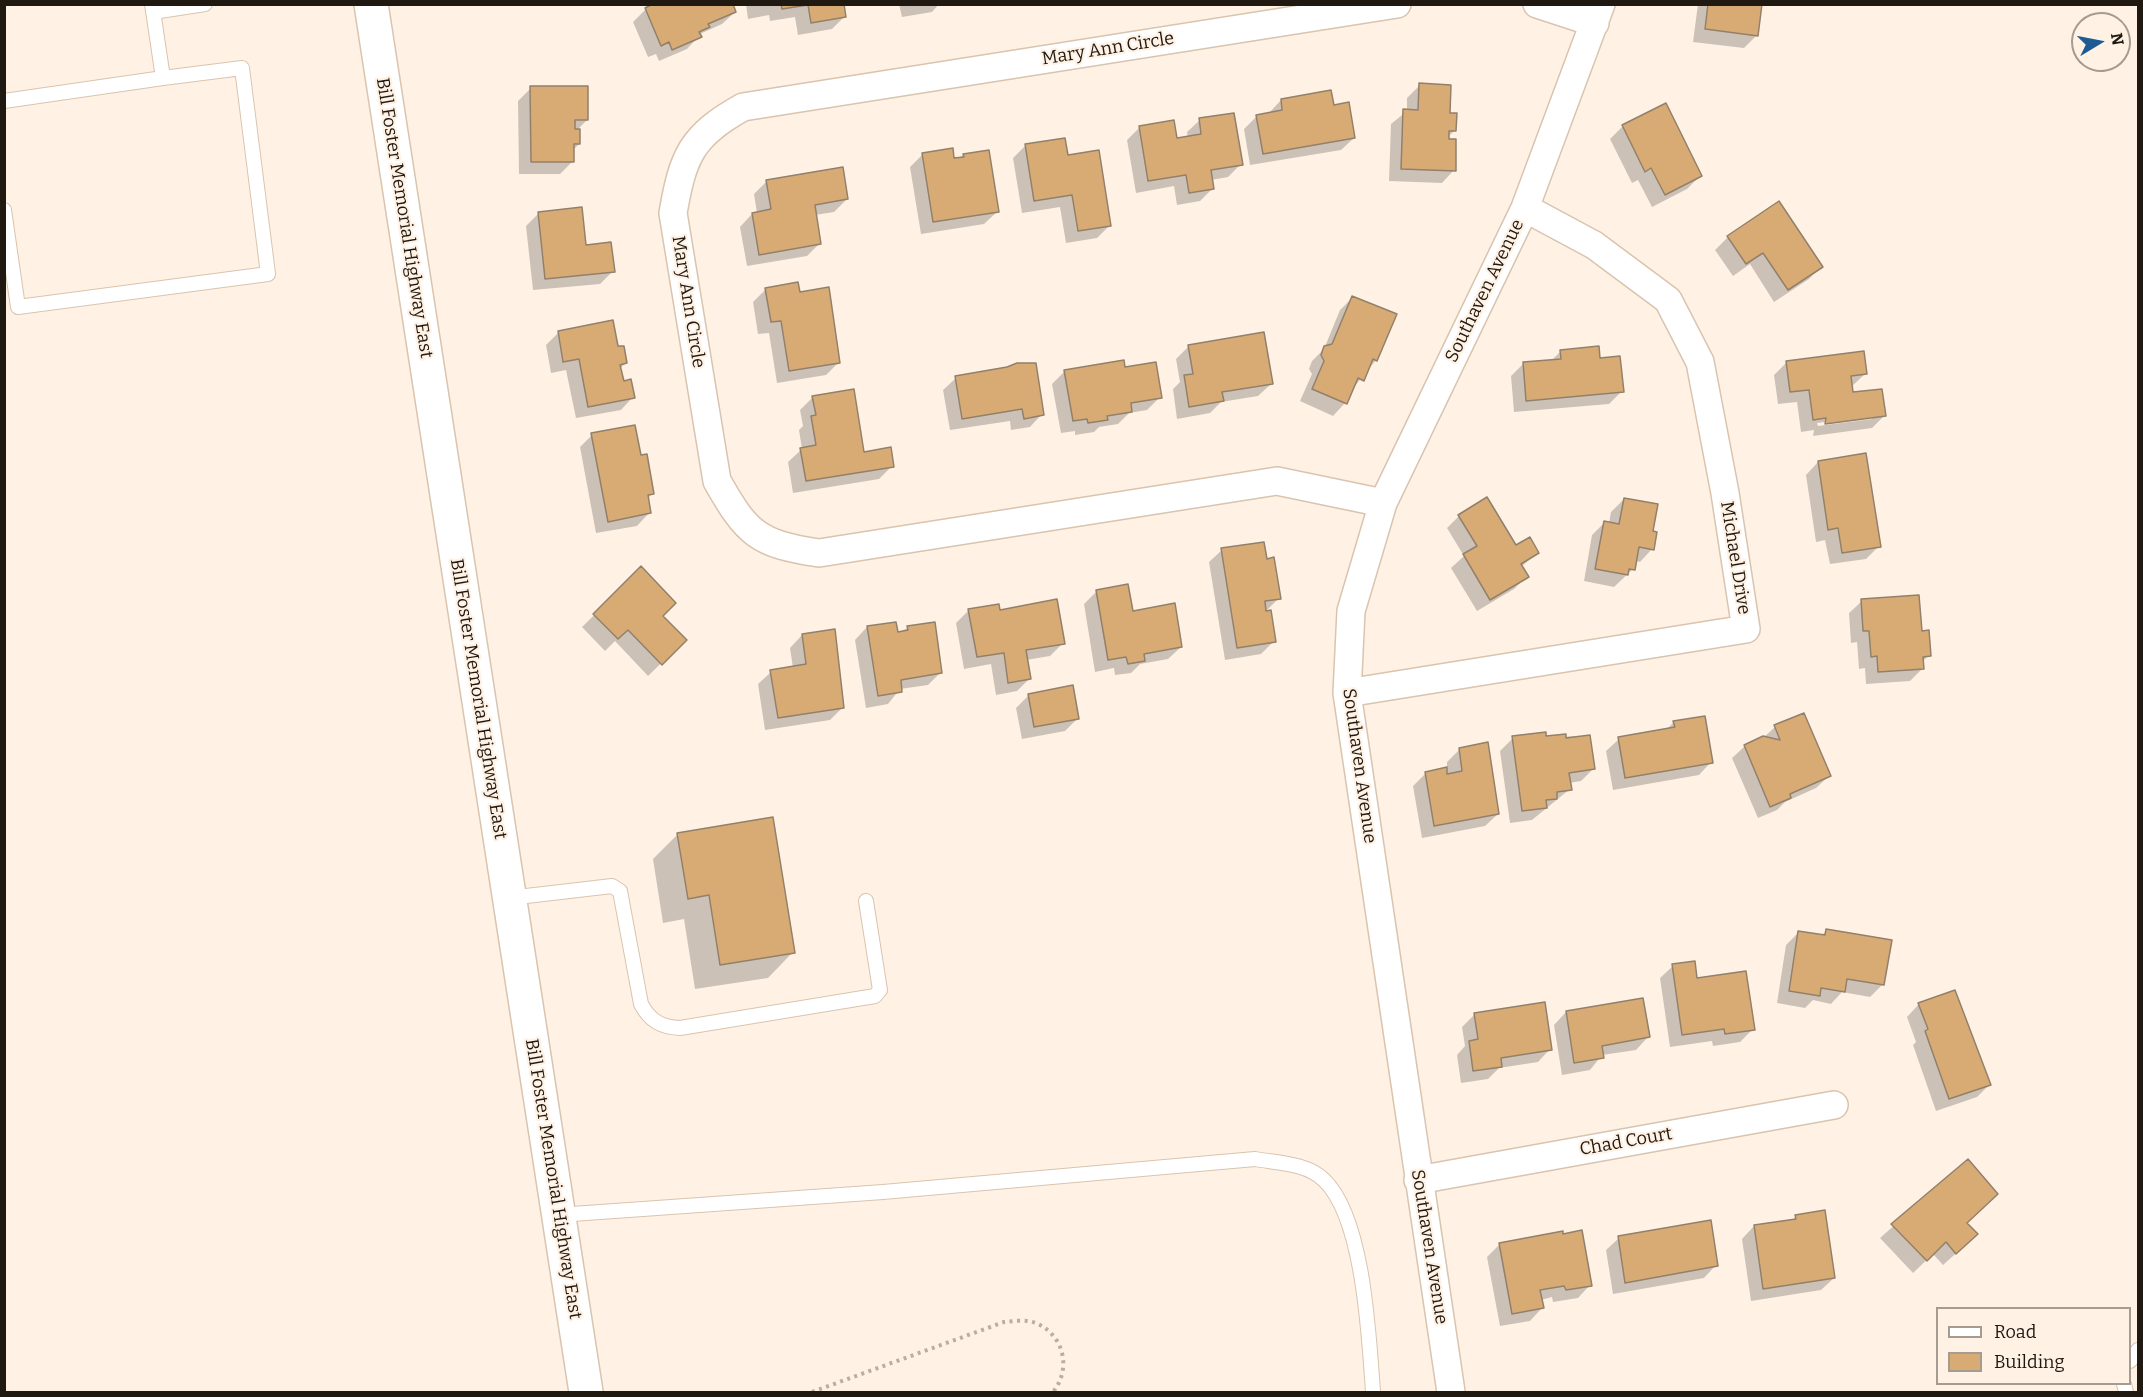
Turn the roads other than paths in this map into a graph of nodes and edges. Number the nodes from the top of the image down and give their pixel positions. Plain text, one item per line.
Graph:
1 (205, 4) edge
2 (371, 4) edge
3 (1397, 4) edge
4 (1537, 4) edge
5 (153, 8) edge
6 (1598, 14) edge
7 (162, 78) junction
8 (4, 101) edge
9 (1525, 207) junction
10 (4, 210) edge
11 (11, 303) edge
12 (1383, 503) junction
13 (1347, 693) junction
14 (509, 898) junction
15 (866, 901) dead end
16 (1834, 1105) dead end
17 (1418, 1180) junction
18 (558, 1215) junction
19 (586, 1392) edge
20 (1373, 1392) edge
21 (1451, 1392) edge

1 - 5 lane
2 - 14 main road, Bill Foster Memorial Highway East
3 - 12 street, Mary Ann Circle
4 - 6 street
5 - 7 lane
6 - 9 street, Southaven Avenue
7 - 8 lane
7 - 11 lane
9 - 12 street, Southaven Avenue
9 - 13 street, Michael Drive
10 - 11 lane
12 - 13 street, Southaven Avenue
13 - 17 street, Southaven Avenue
14 - 15 lane
14 - 18 main road, Bill Foster Memorial Highway East
16 - 17 street, Chad Court
17 - 21 street, Southaven Avenue
18 - 19 main road, Bill Foster Memorial Highway East
18 - 20 lane

